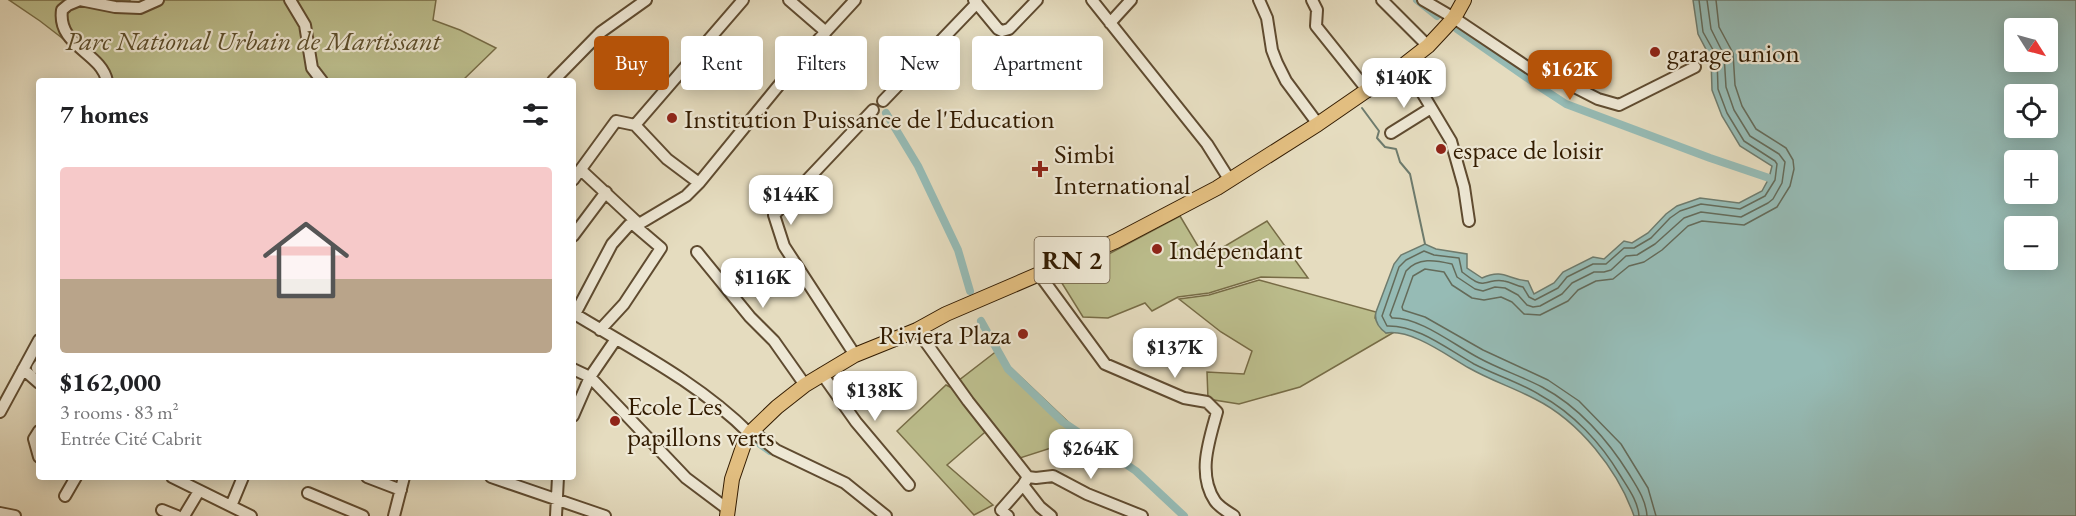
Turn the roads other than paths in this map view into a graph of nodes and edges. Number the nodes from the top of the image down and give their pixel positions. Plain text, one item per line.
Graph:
1 (158, 0) edge
2 (290, 0) edge
3 (646, 0) edge
4 (743, 0) edge
5 (789, 0) edge
6 (855, 0) edge
7 (1037, 0) edge
8 (1092, 0) edge
9 (1131, 0) edge
10 (1259, 0) edge
11 (1312, 0) edge
12 (1382, 0) edge
13 (1423, 0) edge
14 (1464, 0) edge
15 (976, 2) edge
16 (803, 5) edge
17 (1454, 18) junction
18 (1110, 23) junction
19 (825, 32) junction
20 (1428, 46) junction
21 (1405, 64) junction
22 (1695, 67) dead end
23 (106, 78) edge
24 (320, 78) edge
25 (556, 78) edge
26 (1368, 91) junction
27 (883, 101) dead end
28 (1431, 108) junction
29 (873, 110) dead end
30 (1318, 124) junction
31 (635, 125) junction
32 (1391, 133) dead end
33 (581, 170) junction
34 (576, 176) edge
35 (1229, 179) junction
36 (699, 183) junction
37 (606, 192) junction
38 (1469, 221) dead end
39 (637, 224) junction
40 (576, 232) edge
41 (697, 252) dead end
42 (1039, 274) junction
43 (576, 310) edge
44 (576, 315) edge
45 (600, 330) junction
46 (917, 330) junction
47 (616, 339) junction
48 (36, 345) edge
49 (855, 355) junction
50 (23, 369) junction
51 (576, 370) edge
52 (822, 374) junction
53 (590, 377) junction
54 (36, 380) edge
55 (805, 385) junction
56 (576, 408) edge
57 (0, 412) edge
58 (751, 433) junction
59 (74, 480) edge
60 (178, 480) edge
61 (242, 480) edge
62 (375, 480) edge
63 (403, 480) edge
64 (500, 480) edge
65 (558, 480) edge
66 (1026, 481) junction
67 (909, 485) dead end
68 (401, 490) junction
69 (199, 491) junction
70 (308, 493) dead end
71 (65, 496) dead end
72 (557, 500) junction
73 (231, 506) junction
74 (162, 510) dead end
75 (726, 512) edge
76 (0, 513) edge
77 (15, 516) edge
78 (177, 516) edge
79 (184, 516) edge
80 (251, 516) edge
81 (363, 516) edge
82 (394, 516) edge
83 (556, 516) edge
84 (605, 516) edge
85 (886, 516) edge
86 (1008, 516) edge
87 (1051, 516) edge
88 (1142, 516) edge
89 (1234, 516) edge

1 - 23 street
2 - 24 street
3 - 25 street
4 - 31 street
5 - 16 street
6 - 19 street
7 - 15 street
8 - 18 street
9 - 18 street
10 - 30 street
11 - 26 street
12 - 20 street
13 - 17 street
14 - 17 main road, RN 2
15 - 27 street
16 - 19 street
17 - 20 main road, RN 2
17 - 22 street
18 - 35 street
19 - 36 street
20 - 21 main road, RN 2
21 - 26 main road, RN 2
21 - 28 street
26 - 30 main road, RN 2
28 - 32 street
28 - 38 street
29 - 49 street
30 - 35 main road, RN 2
31 - 33 street
31 - 36 street
33 - 34 street
33 - 37 street
35 - 42 main road, RN 2
36 - 39 street
37 - 39 street
37 - 40 street
39 - 43 street
39 - 45 street
41 - 55 street
42 - 46 main road, RN 2
42 - 89 street
44 - 45 street
45 - 47 street
46 - 49 main road, RN 2
46 - 66 street
47 - 53 street
47 - 58 street
48 - 50 street
49 - 52 main road, RN 2
50 - 54 street
50 - 57 street
51 - 53 street
52 - 55 main road, RN 2
52 - 67 street
53 - 56 street
53 - 75 street
55 - 58 main road, RN 2
58 - 75 main road, RN 2
58 - 85 street
59 - 71 street
60 - 69 street
61 - 73 street
62 - 68 street
63 - 68 street
64 - 72 street
65 - 72 street
66 - 86 street
66 - 87 street
66 - 88 street
68 - 82 street
69 - 73 street
69 - 79 street
70 - 81 street
72 - 83 street
72 - 84 street
73 - 80 street
74 - 78 street
76 - 77 street

